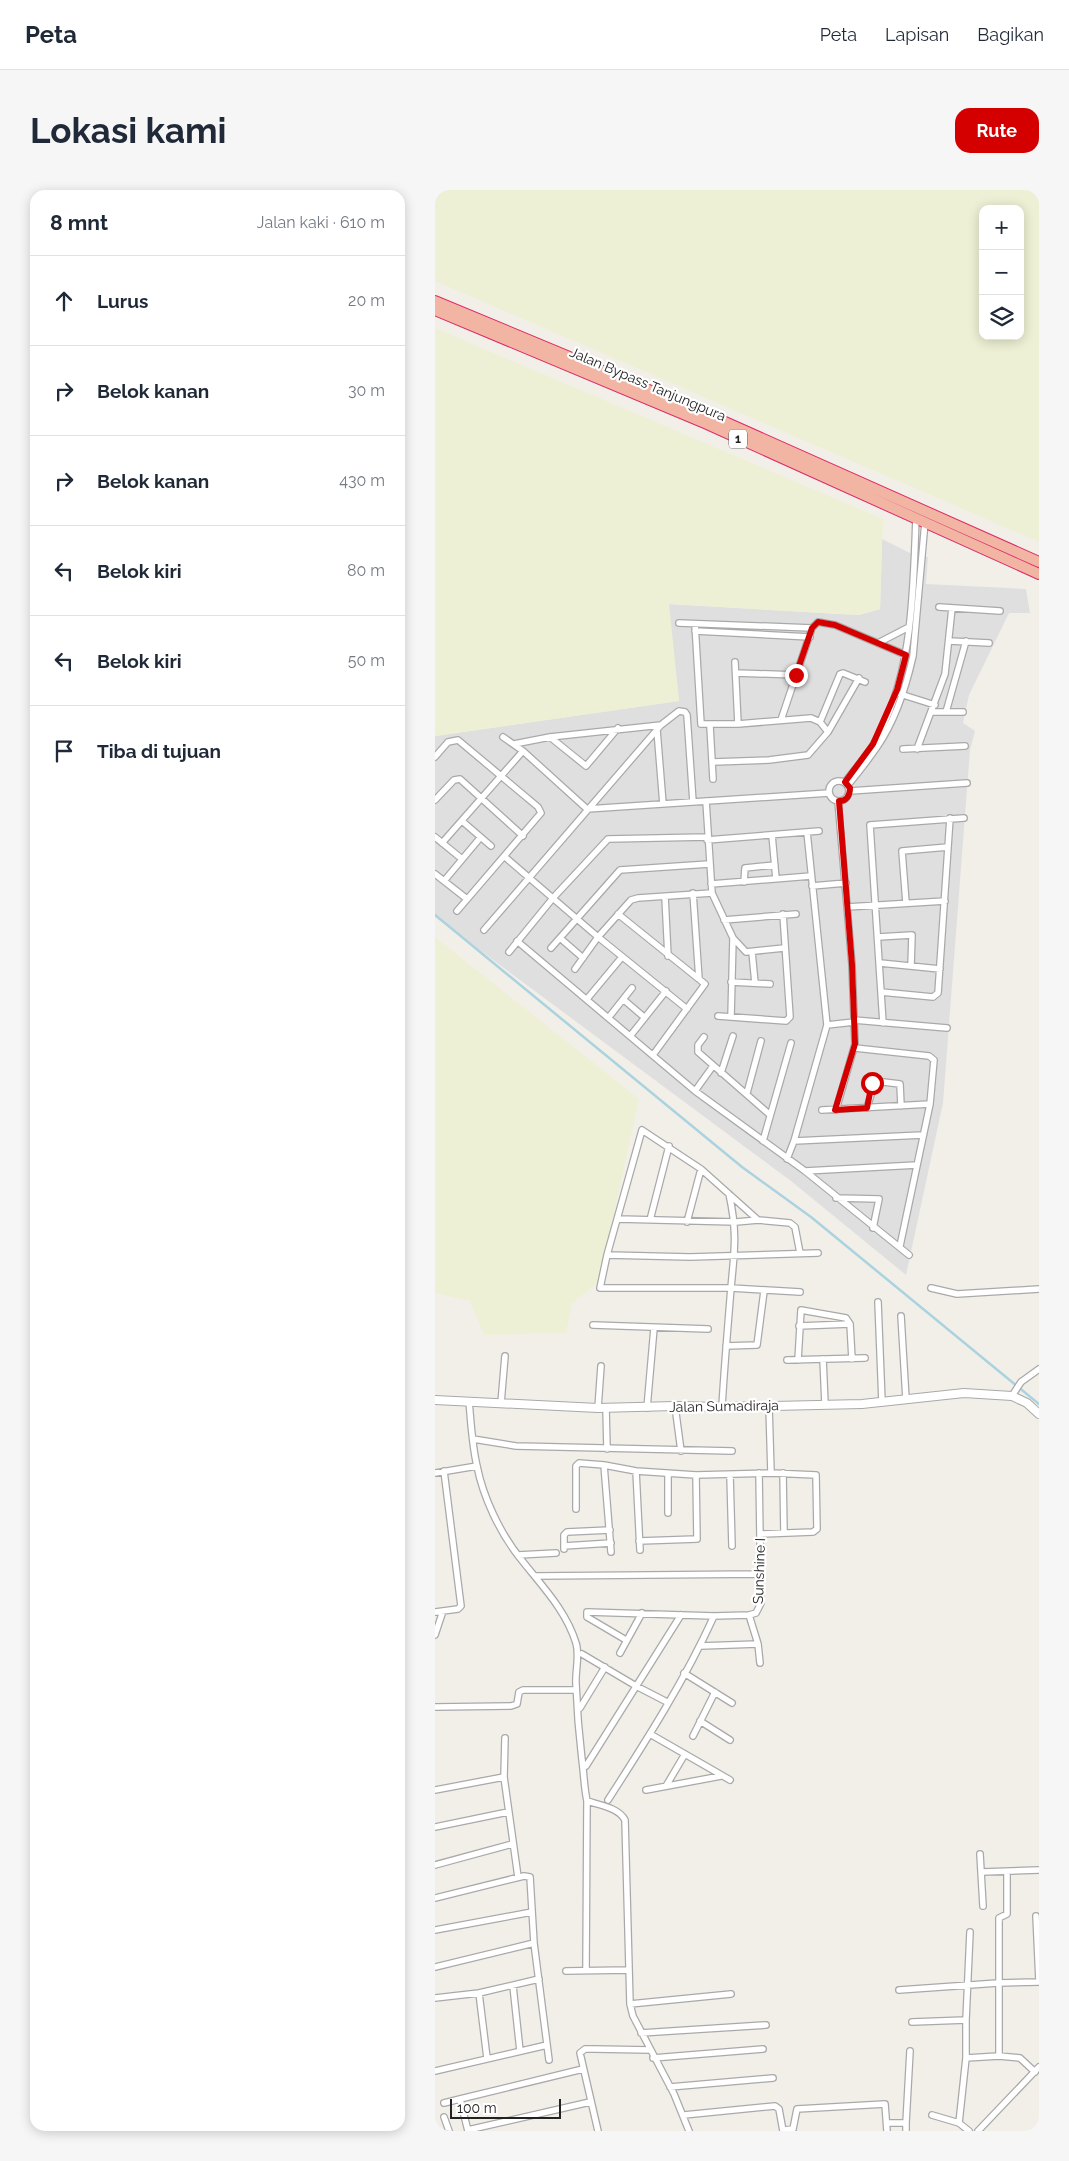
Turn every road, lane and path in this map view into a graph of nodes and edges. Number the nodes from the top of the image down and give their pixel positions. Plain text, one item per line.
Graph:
1 (435, 301) edge
2 (435, 310) edge
3 (920, 520) junction
4 (1039, 562) edge
5 (1039, 574) edge
6 (939, 607) dead end
7 (952, 608) junction
8 (1000, 611) dead end
9 (679, 623) dead end
10 (756, 626) junction
11 (916, 626) junction
12 (908, 627) junction
13 (695, 628) junction
14 (812, 628) junction
15 (755, 635) junction
16 (810, 637) junction
17 (949, 641) junction
18 (966, 641) junction
19 (880, 642) junction
20 (989, 642) dead end
21 (906, 655) junction
22 (735, 662) dead end
23 (736, 673) junction
24 (796, 675) junction
25 (859, 678) junction
26 (865, 682) dead end
27 (899, 694) junction
28 (933, 709) junction
29 (946, 712) junction
30 (963, 712) dead end
31 (781, 720) junction
32 (820, 722) junction
33 (738, 724) junction
34 (710, 726) junction
35 (659, 727) junction
36 (618, 728) junction
37 (828, 732) junction
38 (503, 737) dead end
39 (550, 737) junction
40 (514, 744) junction
41 (965, 746) dead end
42 (917, 748) junction
43 (903, 749) dead end
44 (523, 752) junction
45 (435, 757) edge
46 (713, 762) junction
47 (500, 775) junction
48 (713, 779) dead end
49 (967, 783) dead end
50 (848, 786) junction
51 (829, 793) junction
52 (481, 798) junction
53 (435, 800) edge
54 (706, 801) junction
55 (839, 801) junction
56 (693, 802) junction
57 (663, 804) junction
58 (587, 809) junction
59 (950, 818) junction
60 (963, 818) dead end
61 (462, 821) junction
62 (807, 832) junction
63 (819, 832) dead end
64 (772, 835) junction
65 (523, 836) junction
66 (435, 837) edge
67 (480, 838) junction
68 (707, 838) junction
69 (442, 843) junction
70 (491, 846) dead end
71 (948, 847) junction
72 (505, 857) junction
73 (462, 859) junction
74 (709, 864) junction
75 (775, 865) junction
76 (435, 874) edge
77 (811, 876) junction
78 (529, 878) junction
79 (776, 879) junction
80 (444, 881) junction
81 (744, 882) junction
82 (846, 883) junction
83 (711, 884) junction
84 (812, 886) junction
85 (693, 893) junction
86 (712, 893) junction
87 (665, 897) junction
88 (553, 898) junction
89 (467, 899) junction
90 (945, 901) junction
91 (906, 903) junction
92 (876, 905) junction
93 (847, 907) junction
94 (457, 912) dead end
95 (618, 914) junction
96 (783, 914) junction
97 (796, 914) dead end
98 (577, 918) junction
99 (724, 920) junction
100 (484, 930) dead end
101 (598, 937) junction
102 (878, 937) junction
103 (559, 938) junction
104 (733, 938) junction
105 (517, 941) junction
106 (551, 948) dead end
107 (784, 948) junction
108 (509, 952) dead end
109 (752, 952) junction
110 (668, 956) junction
111 (622, 957) junction
112 (583, 958) junction
113 (880, 963) junction
114 (911, 966) junction
115 (575, 969) dead end
116 (940, 969) junction
117 (699, 979) junction
118 (731, 982) junction
119 (755, 983) junction
120 (770, 984) dead end
121 (632, 988) dead end
122 (666, 991) junction
123 (881, 992) junction
124 (587, 999) junction
125 (624, 1000) junction
126 (687, 1009) junction
127 (718, 1016) dead end
128 (644, 1017) junction
129 (731, 1017) junction
130 (609, 1018) junction
131 (854, 1021) junction
132 (883, 1023) junction
133 (827, 1025) junction
134 (947, 1028) dead end
135 (631, 1035) junction
136 (733, 1036) dead end
137 (704, 1037) dead end
138 (761, 1041) dead end
139 (791, 1042) dead end
140 (855, 1048) junction
141 (653, 1055) junction
142 (713, 1066) junction
143 (721, 1072) junction
144 (695, 1091) junction
145 (747, 1093) junction
146 (930, 1104) junction
147 (901, 1106) junction
148 (867, 1108) junction
149 (821, 1110) dead end
150 (835, 1110) junction
151 (769, 1114) junction
152 (923, 1135) junction
153 (763, 1141) junction
154 (795, 1141) junction
155 (669, 1146) junction
156 (787, 1159) junction
157 (917, 1165) junction
158 (701, 1169) junction
159 (805, 1171) junction
160 (729, 1194) junction
161 (836, 1198) junction
162 (618, 1219) junction
163 (650, 1220) junction
164 (758, 1220) junction
165 (687, 1222) junction
166 (736, 1222) junction
167 (873, 1228) junction
168 (900, 1246) junction
169 (800, 1253) junction
170 (817, 1253) dead end
171 (607, 1255) junction
172 (909, 1255) dead end
173 (736, 1256) junction
174 (731, 1288) junction
175 (931, 1288) dead end
176 (1039, 1289) edge
177 (764, 1291) junction
178 (800, 1292) dead end
179 (878, 1302) dead end
180 (901, 1316) dead end
181 (850, 1324) junction
182 (593, 1325) dead end
183 (799, 1326) junction
184 (654, 1328) junction
185 (708, 1329) dead end
186 (726, 1346) junction
187 (505, 1356) dead end
188 (865, 1358) dead end
189 (853, 1359) junction
190 (787, 1360) dead end
191 (798, 1360) junction
192 (823, 1360) junction
193 (601, 1366) dead end
194 (1039, 1369) edge
195 (1014, 1393) junction
196 (906, 1399) junction
197 (435, 1400) edge
198 (469, 1401) junction
199 (882, 1402) junction
200 (501, 1403) junction
201 (825, 1404) junction
202 (675, 1406) junction
203 (769, 1406) junction
204 (722, 1407) junction
205 (602, 1408) junction
206 (647, 1408) junction
207 (1039, 1414) edge
208 (473, 1439) junction
209 (607, 1449) junction
210 (681, 1451) junction
211 (732, 1451) dead end
212 (604, 1465) junction
213 (477, 1466) junction
214 (444, 1472) junction
215 (636, 1472) junction
216 (435, 1473) edge
217 (759, 1473) junction
218 (771, 1473) junction
219 (783, 1473) junction
220 (668, 1474) junction
221 (695, 1475) junction
222 (730, 1475) junction
223 (576, 1509) dead end
224 (668, 1514) dead end
225 (610, 1530) junction
226 (784, 1533) junction
227 (760, 1534) junction
228 (639, 1541) junction
229 (611, 1543) junction
230 (732, 1546) dead end
231 (640, 1550) dead end
232 (611, 1552) dead end
233 (556, 1553) dead end
234 (518, 1555) junction
235 (761, 1574) junction
236 (536, 1576) junction
237 (443, 1611) junction
238 (435, 1612) edge
239 (642, 1612) junction
240 (681, 1615) junction
241 (749, 1615) junction
242 (714, 1616) junction
243 (435, 1634) edge
244 (626, 1640) junction
245 (757, 1644) junction
246 (700, 1646) junction
247 (620, 1653) dead end
248 (581, 1654) dead end
249 (760, 1663) dead end
250 (605, 1667) junction
251 (684, 1674) junction
252 (636, 1686) junction
253 (576, 1690) junction
254 (715, 1692) junction
255 (667, 1702) junction
256 (732, 1704) dead end
257 (435, 1707) edge
258 (580, 1708) dead end
259 (700, 1721) junction
260 (650, 1734) junction
261 (693, 1736) dead end
262 (505, 1738) dead end
263 (730, 1740) dead end
264 (685, 1754) junction
265 (586, 1766) dead end
266 (721, 1776) junction
267 (504, 1778) junction
268 (730, 1780) dead end
269 (666, 1786) junction
270 (435, 1790) edge
271 (646, 1790) dead end
272 (608, 1800) dead end
273 (587, 1801) junction
274 (508, 1812) junction
275 (435, 1827) edge
276 (512, 1844) junction
277 (980, 1854) dead end
278 (435, 1865) edge
279 (1039, 1870) edge
280 (982, 1872) junction
281 (1007, 1872) junction
282 (518, 1877) junction
283 (435, 1898) edge
284 (983, 1906) dead end
285 (532, 1912) junction
286 (1036, 1916) dead end
287 (435, 1930) edge
288 (970, 1932) dead end
289 (534, 1943) junction
290 (435, 1967) edge
291 (586, 1970) junction
292 (629, 1970) junction
293 (566, 1971) dead end
294 (539, 1979) junction
295 (1039, 1982) edge
296 (998, 1983) junction
297 (967, 1985) junction
298 (513, 1986) junction
299 (899, 1990) dead end
300 (479, 1993) junction
301 (731, 1994) dead end
302 (435, 1998) edge
303 (630, 2004) junction
304 (966, 2020) junction
305 (912, 2022) dead end
306 (766, 2025) dead end
307 (641, 2033) junction
308 (547, 2044) junction
309 (763, 2049) dead end
310 (649, 2050) junction
311 (520, 2051) junction
312 (910, 2051) dead end
313 (999, 2056) junction
314 (487, 2058) junction
315 (653, 2058) junction
316 (966, 2058) junction
317 (549, 2060) dead end
318 (583, 2069) junction
319 (1037, 2070) edge
320 (435, 2071) edge
321 (773, 2078) dead end
322 (670, 2087) junction
323 (460, 2099) junction
324 (590, 2102) junction
325 (444, 2103) dead end
326 (684, 2115) junction
327 (933, 2115) dead end
328 (444, 2117) dead end
329 (887, 2123) junction
330 (906, 2123) junction
331 (959, 2123) junction
332 (783, 2130) edge
333 (793, 2130) edge
334 (449, 2131) edge
335 (468, 2131) edge
336 (598, 2131) edge
337 (689, 2131) edge
338 (887, 2131) edge
339 (906, 2131) edge
340 (969, 2131) edge
341 (978, 2131) edge

1 - 4 highway, Jalan Bypass Tanjungpura / 1
2 - 3 highway, Jalan Bypass Tanjungpura / 1
3 - 5 highway, Jalan Bypass Tanjungpura / 1
3 - 11 street
3 - 12 street
6 - 7 street
7 - 8 street
7 - 17 street
9 - 13 street
10 - 13 street
10 - 14 street
10 - 15 street
11 - 12 street
11 - 27 street
12 - 19 street
12 - 21 street
13 - 15 street
13 - 34 street
14 - 16 street
14 - 19 street
15 - 16 street
16 - 24 street
17 - 18 street
17 - 28 street
18 - 20 street
18 - 29 street
19 - 21 street
21 - 27 street
22 - 23 street
23 - 24 street
23 - 33 street
24 - 31 street
25 - 26 street
25 - 32 street
25 - 37 street
27 - 28 street
27 - 50 street
28 - 29 street
28 - 42 street
29 - 30 street
31 - 32 street
31 - 33 street
32 - 37 street
33 - 34 street
34 - 46 street
35 - 36 street
35 - 56 street
35 - 57 street
35 - 58 street
36 - 39 street
36 - 39 street
37 - 46 street
38 - 40 street
39 - 40 street
40 - 44 street
41 - 42 street
42 - 43 street
44 - 47 street
44 - 58 street
45 - 47 street
46 - 48 street
47 - 52 street
47 - 65 street
49 - 50 street
50 - 51 street
50 - 55 street
51 - 54 street
51 - 55 street
52 - 53 street
52 - 61 street
52 - 65 street
54 - 56 street
54 - 68 street
55 - 82 street
56 - 57 street
57 - 58 street
58 - 78 street
59 - 60 street
59 - 71 street
59 - 92 street
61 - 67 street
61 - 69 street
62 - 63 street
62 - 64 street
62 - 77 street
64 - 68 street
64 - 75 street
65 - 72 street
66 - 69 street
67 - 70 street
67 - 73 street
68 - 74 street
68 - 88 street
69 - 73 street
71 - 90 street
71 - 91 street
72 - 78 street
72 - 89 street
73 - 80 street
74 - 83 street
74 - 98 street
75 - 79 street
75 - 81 street
76 - 80 street
77 - 79 street
77 - 84 street
78 - 88 street
78 - 100 street
79 - 81 street
80 - 89 street
81 - 83 street
82 - 84 street
82 - 93 street
83 - 86 street
84 - 133 street
85 - 86 street
85 - 87 street
85 - 117 street
86 - 99 street
87 - 95 street
87 - 110 street
88 - 98 street
88 - 105 street
89 - 94 street
90 - 91 street
90 - 116 street
91 - 92 street
92 - 93 street
92 - 102 street
93 - 131 street
95 - 101 street
95 - 110 street
96 - 97 street
96 - 99 street
96 - 107 street
98 - 101 street
98 - 103 street
99 - 104 street
101 - 111 street
101 - 112 street
102 - 113 street
102 - 114 street
103 - 106 street
103 - 112 street
104 - 109 street
104 - 118 street
105 - 108 street
105 - 124 street
107 - 109 street
107 - 129 street
109 - 119 street
110 - 117 street
111 - 122 street
111 - 124 street
112 - 115 street
113 - 114 street
113 - 123 street
114 - 116 street
116 - 123 street
117 - 126 street
118 - 119 street
118 - 129 street
119 - 120 street
121 - 125 street
122 - 126 street
122 - 128 street
123 - 132 street
124 - 130 street
125 - 128 street
125 - 130 street
126 - 141 street
127 - 129 street
128 - 135 street
130 - 135 street
131 - 132 street
131 - 133 street
131 - 140 street
132 - 134 street
133 - 154 street
135 - 141 street
136 - 143 street
137 - 142 street
138 - 145 street
139 - 151 street
140 - 146 street
140 - 150 street
141 - 144 street
142 - 143 street
142 - 144 street
143 - 145 street
144 - 153 street
145 - 151 street
146 - 147 street
146 - 152 street
147 - 148 street
147 - 148 street
148 - 150 street
149 - 150 street
151 - 153 street
152 - 154 street
152 - 157 street
153 - 156 street
154 - 156 street
155 - 158 street
155 - 162 street
155 - 163 street
156 - 159 street
157 - 159 street
157 - 168 street
158 - 160 street
158 - 165 street
159 - 161 street
160 - 164 street
160 - 166 street
161 - 167 street
161 - 167 street
162 - 163 street
162 - 171 street
163 - 165 street
164 - 166 street
164 - 169 street
165 - 166 street
166 - 173 street
167 - 168 street
168 - 172 street
169 - 170 street
169 - 173 street
171 - 173 street
171 - 174 street
173 - 174 street
174 - 177 street
174 - 186 street
175 - 176 street
177 - 178 street
177 - 186 street
179 - 199 street
180 - 196 street
181 - 183 street
181 - 183 street
181 - 189 street
182 - 184 street
183 - 191 street
184 - 185 street
184 - 206 street
186 - 204 street
187 - 200 street
188 - 189 street
189 - 192 street
190 - 191 street
191 - 192 street
192 - 201 street
193 - 205 street
194 - 195 street
195 - 196 street, Jalan Sumadiraja
195 - 207 street
196 - 199 street, Jalan Sumadiraja
197 - 198 street, Jalan Sumadiraja
198 - 200 street, Jalan Sumadiraja
198 - 208 street
199 - 201 street, Jalan Sumadiraja
200 - 205 street, Jalan Sumadiraja
201 - 203 street, Jalan Sumadiraja
202 - 204 street, Jalan Sumadiraja
202 - 206 street, Jalan Sumadiraja
202 - 210 street
203 - 204 street, Jalan Sumadiraja
203 - 218 street
205 - 206 street, Jalan Sumadiraja
205 - 209 street
208 - 209 street
208 - 213 street
209 - 210 street
210 - 211 street
212 - 215 street
212 - 223 street
212 - 225 street
213 - 214 street
213 - 234 street
214 - 216 street
214 - 237 street
215 - 220 street
215 - 228 street
217 - 218 street
217 - 222 street
217 - 227 street, Sunshine I
218 - 219 street
219 - 226 street
219 - 226 street
220 - 221 street
220 - 224 street
221 - 222 street
221 - 228 street
222 - 230 street
225 - 229 street
225 - 229 street
226 - 227 street
227 - 235 street, Sunshine I
228 - 231 street
229 - 232 street
233 - 234 street
234 - 236 street
235 - 236 street
235 - 241 street, Sunshine I
236 - 253 street
237 - 238 street
237 - 243 street
239 - 240 street, Sunshine I
239 - 244 street
239 - 244 street, Sunshine I
240 - 242 street, Sunshine I
240 - 252 street
241 - 242 street, Sunshine I
241 - 245 street
242 - 246 street
244 - 247 street
245 - 246 street
245 - 249 street
246 - 251 street
248 - 250 street
250 - 252 street
250 - 258 street
251 - 254 street
251 - 255 street
252 - 255 street
252 - 265 street
253 - 257 street
253 - 273 street
254 - 256 street
254 - 259 street
255 - 260 street
259 - 261 street
259 - 263 street
260 - 264 street
260 - 272 street
262 - 267 street
264 - 266 street
264 - 269 street
266 - 268 street
266 - 269 street
267 - 270 street
267 - 274 street
269 - 271 street
273 - 291 street
273 - 292 street
274 - 275 street
274 - 276 street
276 - 278 street
276 - 282 street
277 - 280 street
279 - 281 street
280 - 281 street
280 - 284 street
281 - 296 street
282 - 283 street
282 - 285 street
285 - 287 street
285 - 289 street
286 - 295 street
288 - 297 street
289 - 290 street
289 - 294 street
291 - 292 street
291 - 293 street
292 - 303 street
294 - 298 street
294 - 308 street
295 - 296 street
296 - 297 street
296 - 313 street
297 - 299 street
297 - 304 street
298 - 300 street
298 - 311 street
300 - 302 street
300 - 314 street
301 - 303 street
303 - 307 street
304 - 305 street
304 - 316 street
306 - 307 street
307 - 310 street
308 - 311 street
308 - 317 street
309 - 315 street
310 - 315 street
310 - 318 street
311 - 314 street
312 - 330 street
313 - 316 street
313 - 319 street
314 - 320 street
315 - 322 street
316 - 331 street
318 - 323 street
318 - 324 street
319 - 341 street
321 - 322 street
322 - 326 street
323 - 325 street
323 - 335 street
324 - 335 street
324 - 336 street
326 - 332 street
326 - 337 street
327 - 331 street
328 - 334 street
329 - 330 street
329 - 333 street
329 - 338 street
330 - 339 street
331 - 340 street
332 - 333 street

